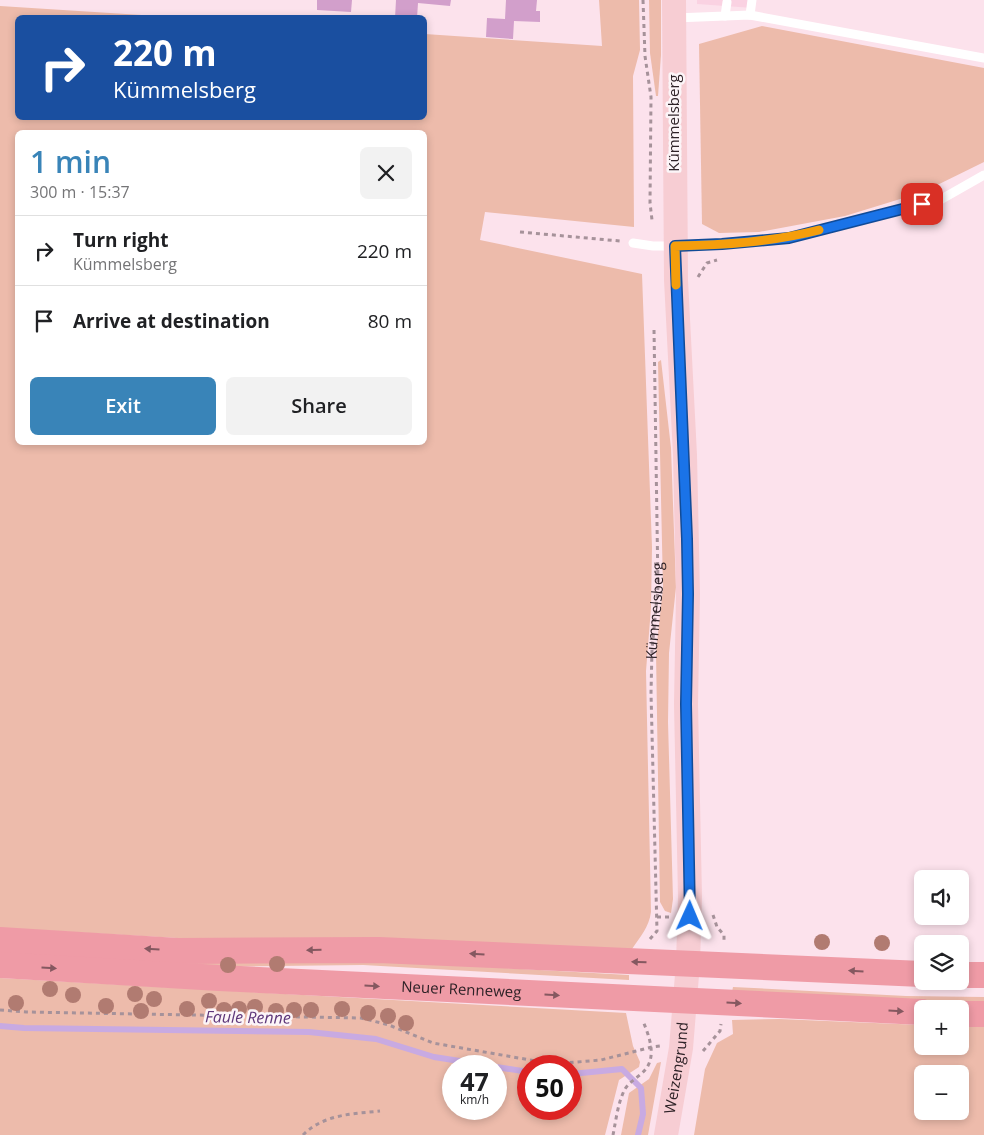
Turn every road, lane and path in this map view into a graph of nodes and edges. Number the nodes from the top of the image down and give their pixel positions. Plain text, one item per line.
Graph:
1 (643, 0) edge
2 (752, 0) edge
3 (727, 2) dead end
4 (674, 9) edge
5 (750, 15) junction
6 (725, 16) junction
7 (984, 58) edge
8 (984, 175) edge
9 (652, 220) dead end
10 (520, 232) dead end
11 (634, 242) joint
12 (675, 246) junction
13 (654, 320) dead end
14 (657, 917) junction
15 (673, 917) dead end
16 (0, 940) edge
17 (645, 945) dead end
18 (688, 963) junction
19 (0, 965) edge
20 (914, 974) edge
21 (969, 975) edge
22 (984, 975) edge
23 (686, 1001) junction
24 (0, 1010) edge
25 (914, 1012) edge
26 (641, 1014) dead end
27 (969, 1014) edge
28 (984, 1014) edge
29 (652, 1046) junction
30 (380, 1111) dead end
31 (303, 1135) edge
32 (613, 1135) edge
33 (666, 1135) edge

1 - 9 path, Kümmelsberg
2 - 5 lane
3 - 6 lane
4 - 6 lane
4 - 12 main road, Kümmelsberg
5 - 6 lane
5 - 7 lane
8 - 12 lane
10 - 11 path
11 - 12 lane
12 - 18 main road, Kümmelsberg
13 - 14 path, Kümmelsberg
14 - 15 path
14 - 17 path, Kümmelsberg
18 -> 16 main road
20 -> 18 main road
18 - 23 main road, Kümmelsberg
19 -> 23 main road, Neuer Renneweg
21 - 22 main road
23 -> 25 main road, Neuer Renneweg
23 - 33 main road, Weizengrund
24 - 29 path
26 - 29 path, Weizengrund
27 - 28 main road
29 - 32 path, Weizengrund
30 - 31 path

